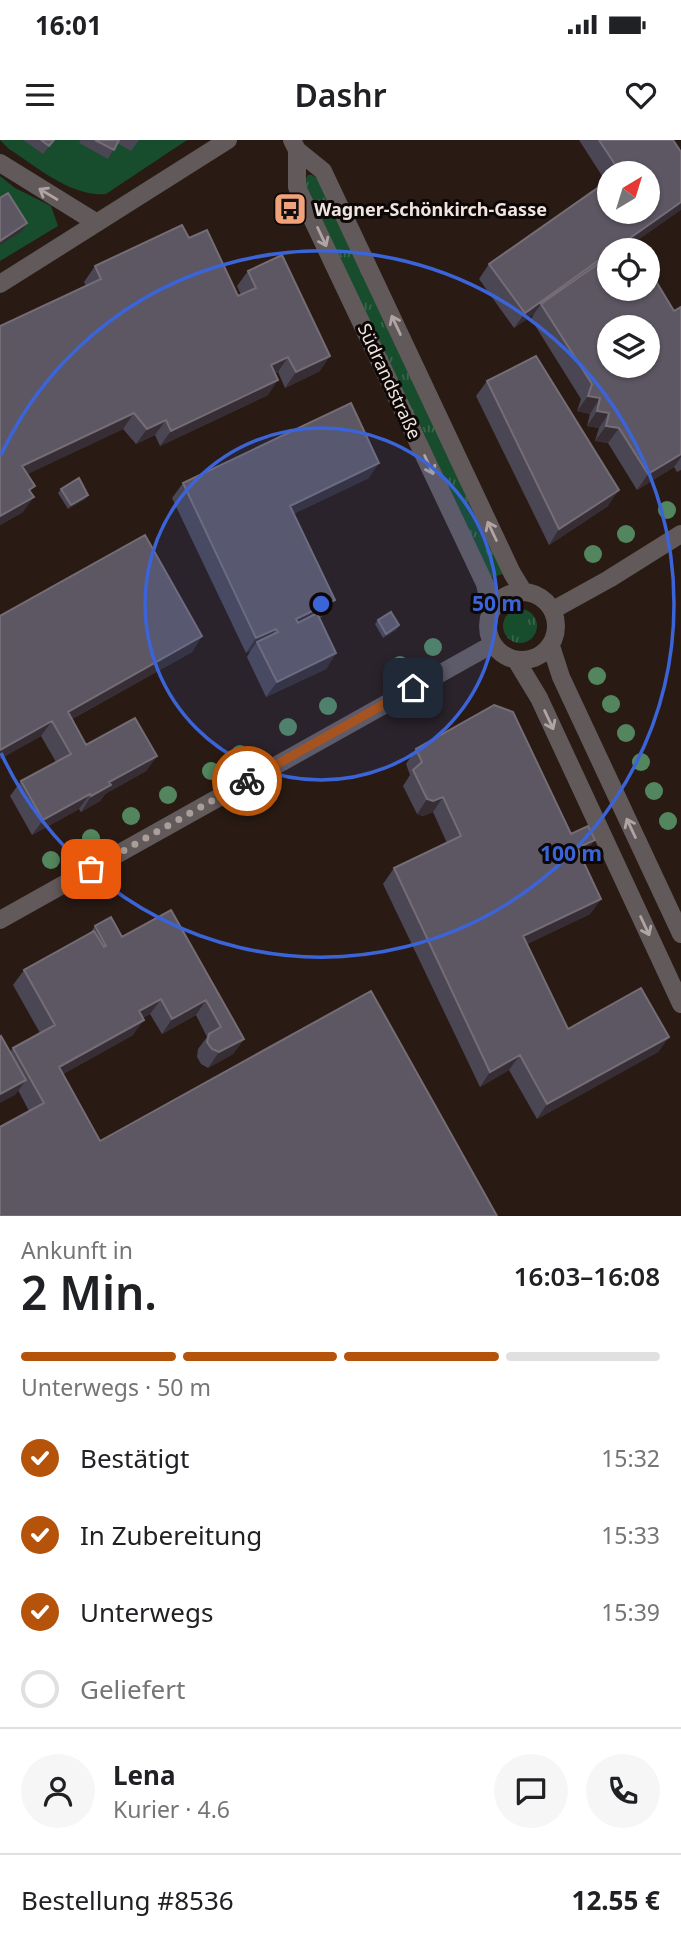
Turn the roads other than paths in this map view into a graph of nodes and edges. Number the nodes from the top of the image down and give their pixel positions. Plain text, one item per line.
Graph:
1 (228, 140) edge
2 (295, 145) edge
3 (0, 163) edge
4 (97, 223) junction
5 (0, 284) edge
6 (681, 534) edge
7 (523, 591) junction
8 (553, 610) junction
9 (491, 611) junction
10 (493, 644) junction
11 (551, 646) junction
12 (516, 660) junction
13 (0, 920) edge
14 (681, 934) edge
15 (681, 1004) edge

1 - 4 street
7 -> 2 street, Südrandstraße
2 -> 9 street, Südrandstraße
4 -> 3 street
4 - 5 street
6 - 8 street
7 - 8 street, Südrandstraße
7 - 9 street
8 - 11 street
9 - 10 street, Südrandstraße
10 - 12 street
10 - 13 street
11 - 12 street
14 -> 11 street
12 -> 15 street

